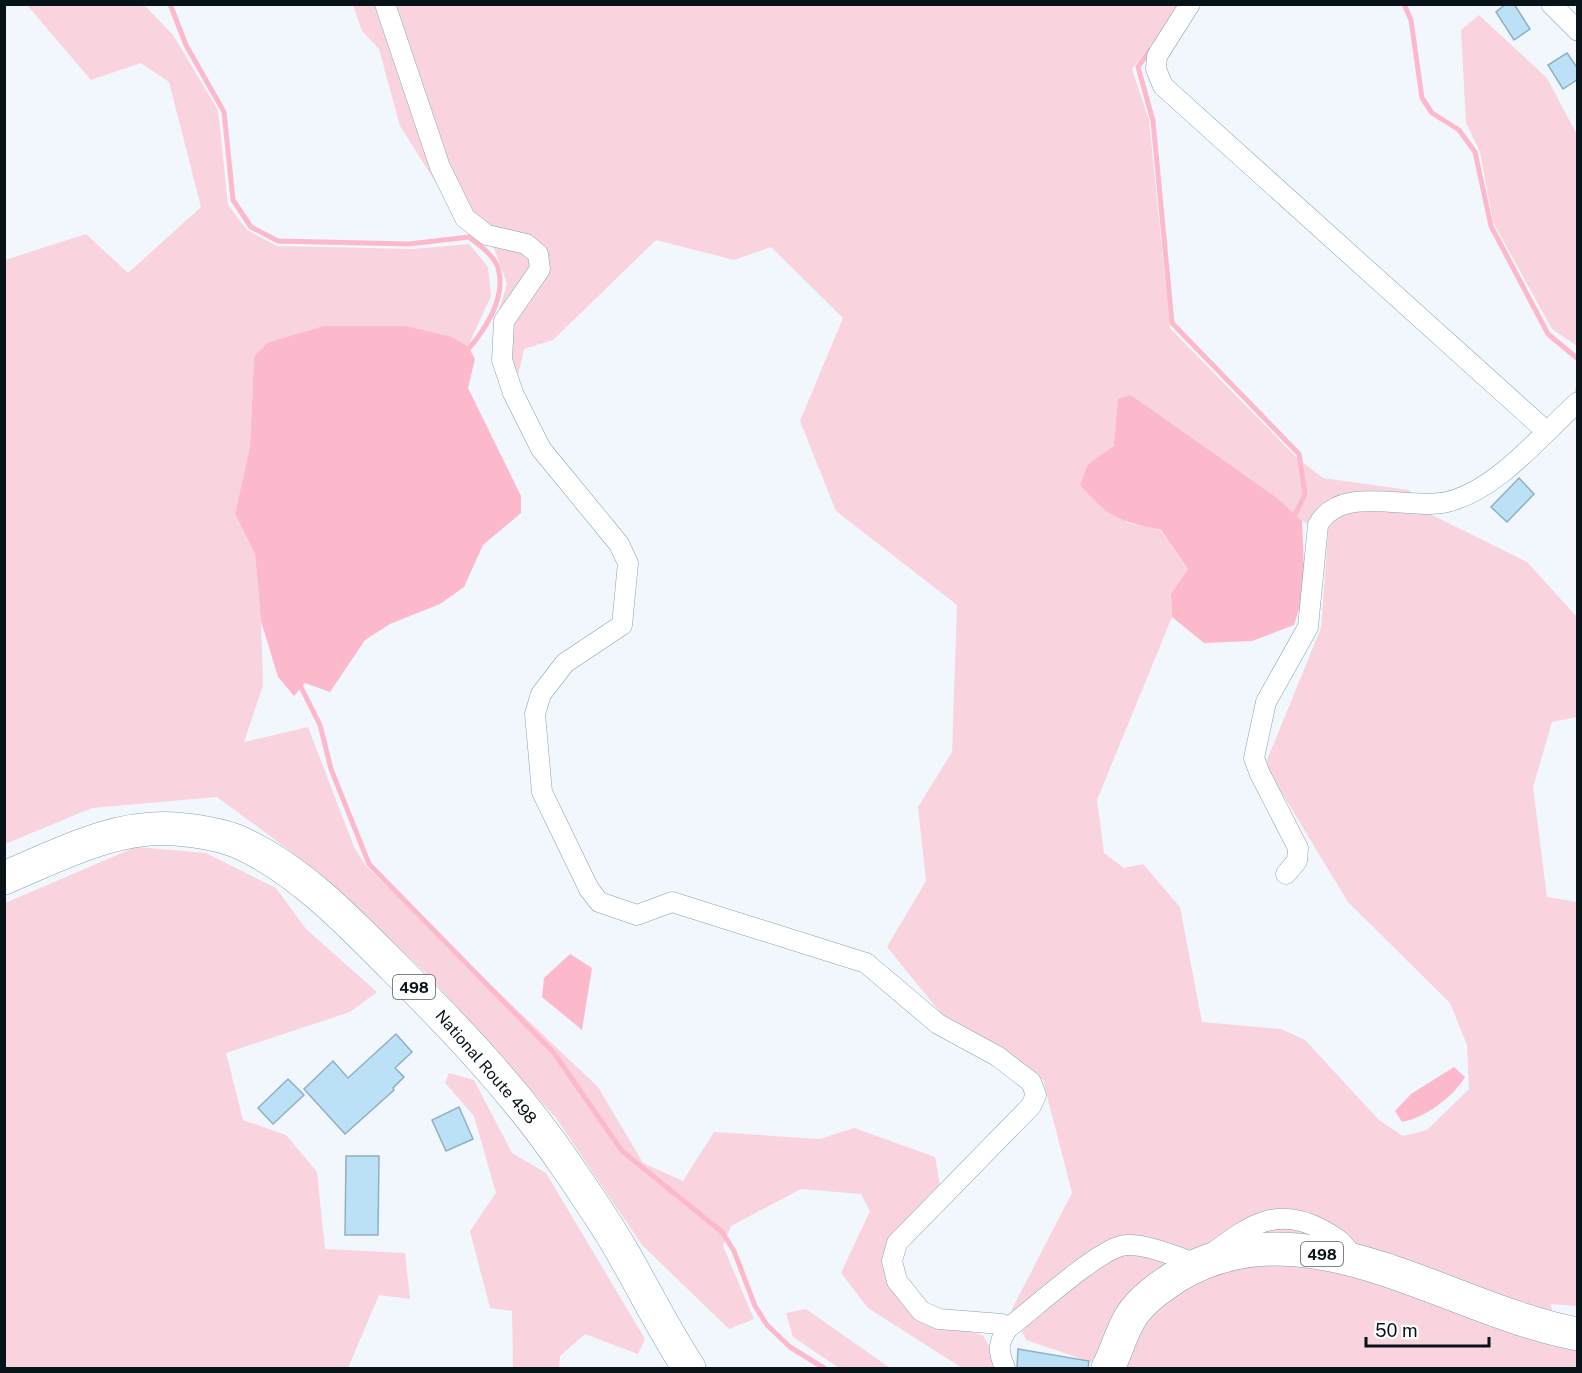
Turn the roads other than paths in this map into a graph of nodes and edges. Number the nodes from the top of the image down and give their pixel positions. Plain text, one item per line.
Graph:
1 (385, 4) edge
2 (1190, 4) edge
3 (1551, 4) edge
4 (1578, 31) edge
5 (1572, 407) edge
6 (1546, 431) junction
7 (1286, 874) dead end
8 (4, 878) edge
9 (1197, 1264) junction
10 (1008, 1328) junction
11 (1578, 1334) edge
12 (689, 1368) edge
13 (1005, 1368) edge
14 (1108, 1368) edge

1 - 10 street
2 - 6 street
3 - 4 street
5 - 6 street
6 - 7 street
8 - 12 highway, National Route 498 / 498
9 - 10 street
9 - 11 highway, 498
9 - 14 highway, 498
10 - 13 street

